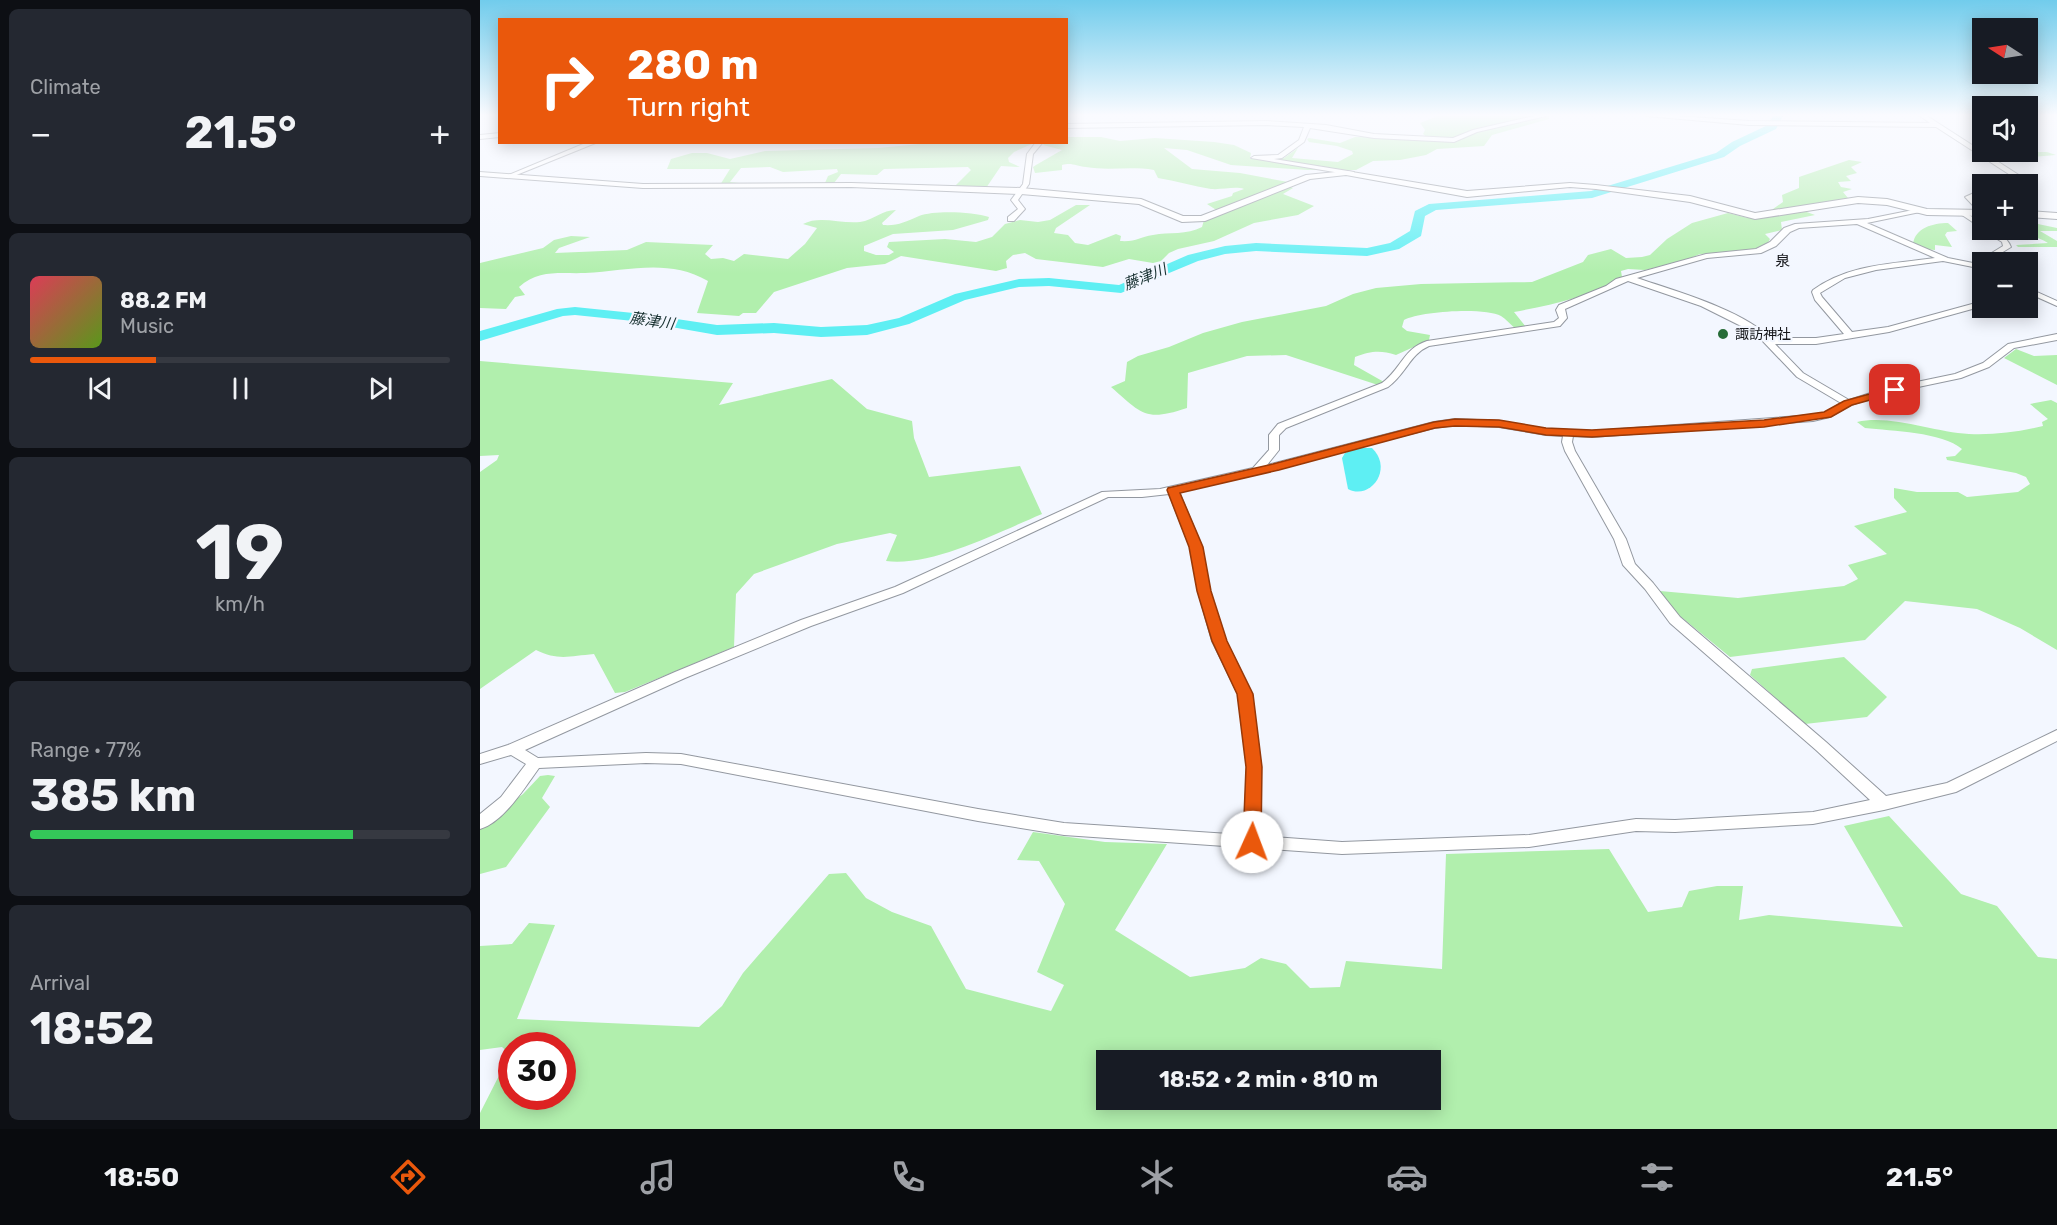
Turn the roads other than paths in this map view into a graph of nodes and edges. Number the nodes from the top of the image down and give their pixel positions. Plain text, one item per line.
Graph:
1 (528, 169) edge
2 (1029, 169) edge
3 (1324, 169) edge
4 (1352, 173) junction
5 (480, 174) edge
6 (507, 177) junction
7 (1021, 190) junction
8 (1918, 211) junction
9 (1961, 212) junction
10 (1972, 212) edge
11 (2038, 215) edge
12 (2057, 216) edge
13 (1011, 219) dead end
14 (1972, 220) edge
15 (1857, 222) junction
16 (2003, 240) edge
17 (1998, 252) edge
18 (1943, 259) junction
19 (1972, 265) edge
20 (1628, 278) junction
21 (2038, 294) edge
22 (2038, 297) edge
23 (2045, 297) junction
24 (2057, 298) edge
25 (2057, 304) edge
26 (1972, 306) edge
27 (1850, 335) junction
28 (2057, 337) edge
29 (1768, 341) junction
30 (1848, 403) junction
31 (1568, 434) junction
32 (1257, 470) junction
33 (1173, 490) junction
34 (2057, 735) edge
35 (513, 749) junction
36 (480, 759) edge
37 (535, 763) junction
38 (1884, 804) junction
39 (480, 823) edge
40 (1252, 842) junction

1 - 6 street
2 - 7 street
3 - 4 street
4 - 7 main road
4 - 8 main road
5 - 6 main road
6 - 7 main road
7 - 13 street
8 - 9 main road
8 - 15 street
9 - 10 main road
9 - 14 street
11 - 12 main road
15 - 18 street
15 - 20 street
16 - 17 street
18 - 19 street
18 - 27 street
20 - 29 street
20 - 32 street
21 - 23 street
22 - 23 street
23 - 24 street
23 - 25 street
26 - 27 street
27 - 29 street
28 - 30 street
29 - 30 street
30 - 31 street
31 - 32 street
31 - 38 street
32 - 33 street
33 - 35 street
33 - 40 street
34 - 38 street
35 - 36 street
35 - 37 street
37 - 39 street
37 - 40 street
38 - 40 street

